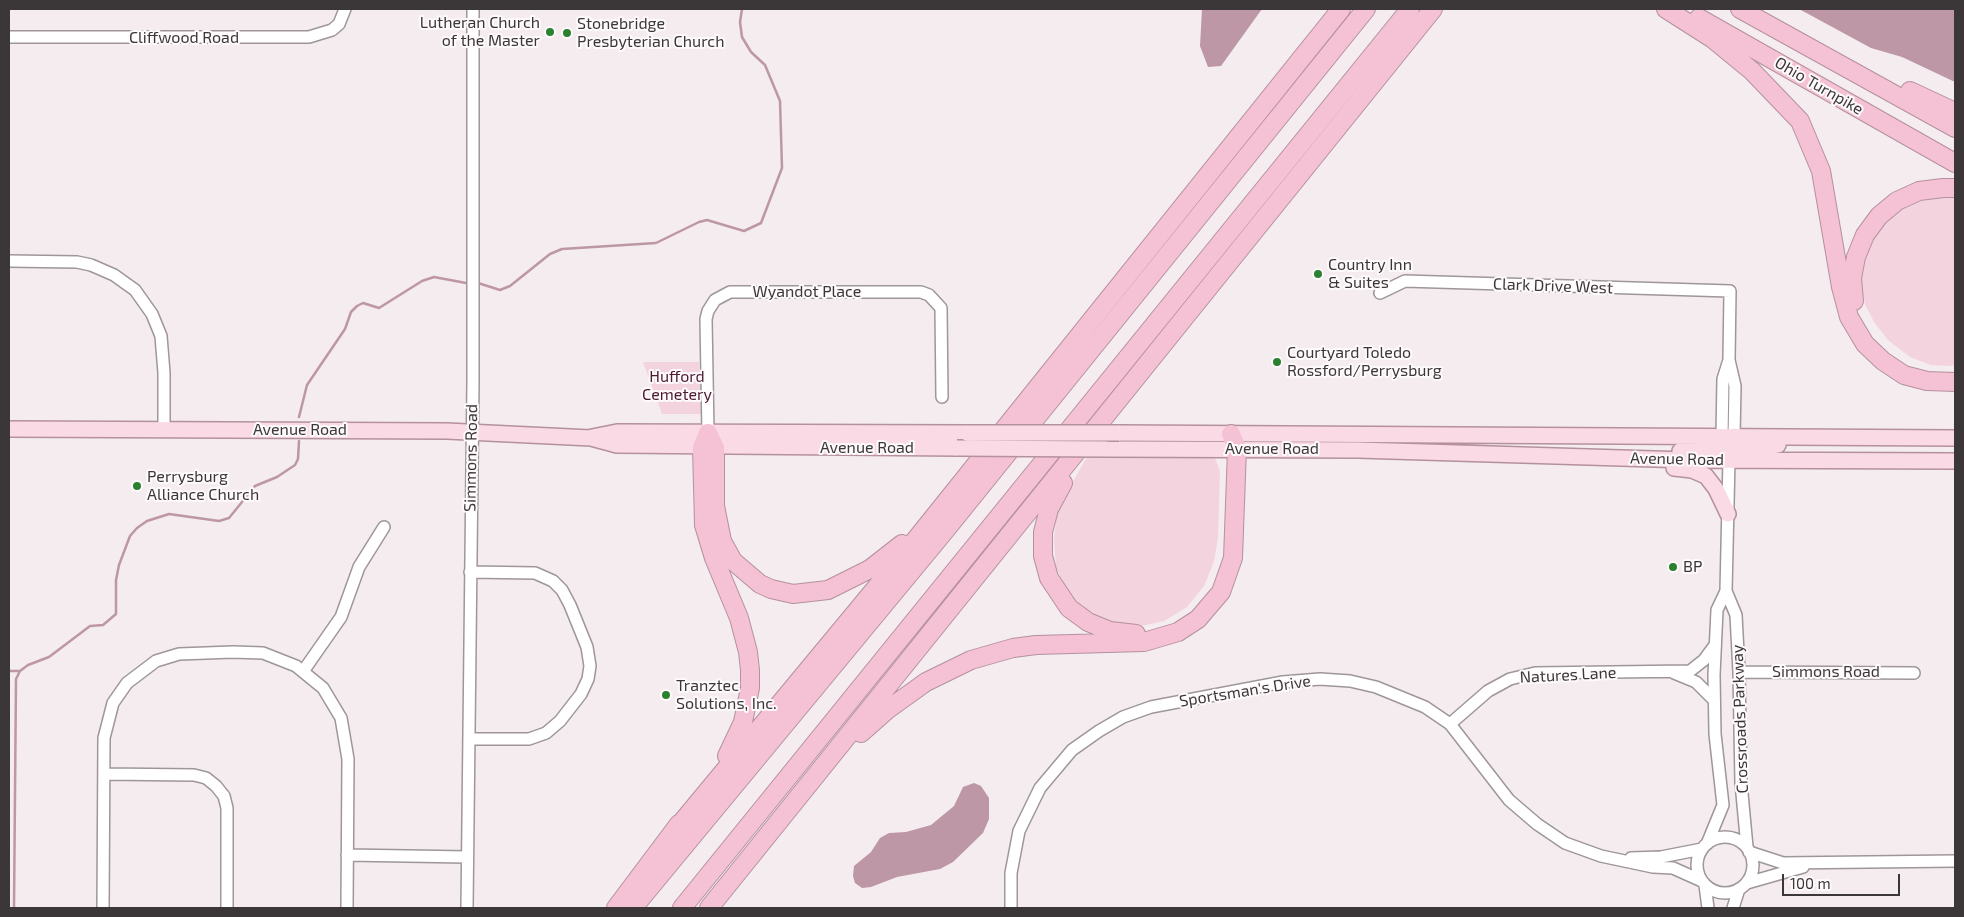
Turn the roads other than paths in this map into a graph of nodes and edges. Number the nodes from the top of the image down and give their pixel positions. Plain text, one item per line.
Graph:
1 (345, 9) edge
2 (472, 9) edge
3 (1342, 9) edge
4 (1366, 9) edge
5 (1410, 9) edge
6 (1433, 9) edge
7 (1448, 9) edge
8 (1666, 9) edge
9 (1684, 9) edge
10 (1740, 9) edge
11 (1754, 9) edge
12 (9, 37) edge
13 (1401, 49) junction
14 (1955, 112) edge
15 (1955, 128) edge
16 (1955, 163) edge
17 (1955, 188) edge
18 (9, 261) edge
19 (1730, 291) joint
20 (1380, 293) dead end
21 (1955, 372) edge
22 (1955, 382) edge
23 (942, 397) dead end
24 (1117, 403) junction
25 (9, 429) edge
26 (164, 429) junction
27 (471, 432) junction
28 (1852, 438) junction
29 (1955, 438) edge
30 (1727, 439) junction
31 (708, 443) junction
32 (1231, 444) junction
33 (1581, 458) junction
34 (1728, 460) junction
35 (1955, 461) edge
36 (935, 513) junction
37 (1728, 514) junction
38 (384, 527) dead end
39 (470, 572) junction
40 (1726, 591) junction
41 (1715, 645) junction
42 (304, 670) junction
43 (1672, 672) junction
44 (1739, 672) junction
45 (1914, 673) dead end
46 (1714, 700) junction
47 (1450, 724) junction
48 (469, 739) junction
49 (819, 772) junction
50 (104, 774) junction
51 (672, 834) junction
52 (1705, 846) junction
53 (1748, 850) junction
54 (347, 855) junction
55 (1601, 856) junction
56 (467, 857) junction
57 (1831, 861) junction
58 (1955, 862) edge
59 (1704, 883) junction
60 (1743, 886) junction
61 (103, 908) edge
62 (227, 908) edge
63 (347, 908) edge
64 (467, 908) edge
65 (616, 908) edge
66 (634, 908) edge
67 (682, 908) edge
68 (710, 908) edge
69 (1010, 908) edge
70 (1708, 908) edge
71 (1733, 908) edge

1 - 12 street, Cliffwood Road
2 - 27 street, Simmons Road
3 - 36 highway
4 - 66 highway
5 - 67 highway
6 - 13 highway
7 - 13 highway
8 - 22 highway
9 - 16 highway, Ohio Turnpike
10 - 15 highway, Ohio Turnpike
11 - 14 highway
13 - 24 highway
17 - 21 highway
18 - 26 street
19 - 20 street, Clark Drive West
19 - 30 street, Crossroads Parkway
23 - 31 street, Wyandot Place
24 - 32 highway
24 - 49 highway
25 - 26 main road, Avenue Road
26 - 27 main road, Avenue Road
27 - 31 main road, Avenue Road
27 - 39 street, Simmons Road
28 - 29 main road, Avenue Road
28 - 30 main road, Avenue Road
28 - 34 main road
30 - 32 main road, Avenue Road
30 - 33 main road
30 - 34 street, Crossroads Parkway
31 - 32 main road, Avenue Road, bridge
31 - 32 main road, Avenue Road, bridge
31 - 36 highway
31 - 51 highway
32 - 33 main road, Avenue Road
32 - 49 highway
33 - 34 main road, Avenue Road
33 - 37 main road
34 - 35 main road, Avenue Road
34 - 37 street, Crossroads Parkway
36 - 51 highway
37 - 40 street, Crossroads Parkway
38 - 42 street
39 - 48 street, Simmons Road
39 - 48 street
40 - 41 street, Crossroads Parkway
40 - 44 street, Crossroads Parkway
41 - 43 street, Natures Lane
41 - 46 street, Crossroads Parkway
42 - 50 street
42 - 54 street
43 - 46 street, Natures Lane
43 - 47 street, Natures Lane
44 - 45 street, Simmons Road
44 - 53 street, Crossroads Parkway
46 - 52 street, Crossroads Parkway
47 - 55 street, Sportsman's Drive
47 - 69 street, Sportsman's Drive
48 - 56 street, Simmons Road
49 - 68 highway
50 - 61 street
50 - 62 street
51 - 65 highway
52 - 53 street
52 - 55 street, Sportsman's Drive
52 - 59 street
53 - 57 street
53 - 60 street
54 - 56 street
54 - 63 street
55 - 59 street, Sportsman's Drive
56 - 64 street, Simmons Road
57 - 58 street
57 - 60 street
59 - 60 street
59 - 70 street
60 - 71 street

